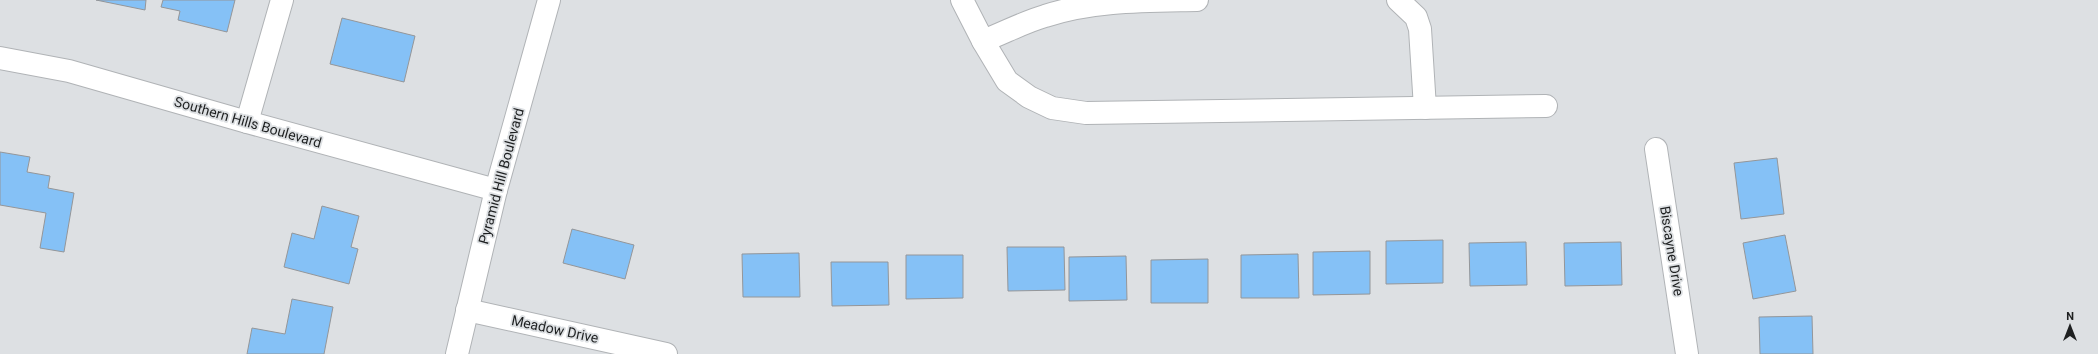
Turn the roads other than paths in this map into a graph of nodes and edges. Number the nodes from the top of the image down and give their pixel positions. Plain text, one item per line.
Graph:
1 (282, 0) edge
2 (549, 0) edge
3 (962, 0) edge
4 (1197, 0) edge
5 (1398, 0) edge
6 (983, 41) junction
7 (0, 58) edge
8 (1546, 106) dead end
9 (1425, 108) junction
10 (247, 122) junction
11 (1656, 149) dead end
12 (496, 190) junction
13 (467, 310) junction
14 (457, 354) edge
15 (666, 354) edge
16 (1687, 354) edge

1 - 10 street
2 - 12 street, Pyramid Hill Boulevard
3 - 6 street
4 - 6 street
5 - 9 street
6 - 9 street
7 - 10 street, Southern Hills Boulevard
8 - 9 street
10 - 12 street, Southern Hills Boulevard
11 - 16 street, Biscayne Drive
12 - 13 street, Pyramid Hill Boulevard
13 - 14 street, Pyramid Hill Boulevard
13 - 15 street, Meadow Drive

